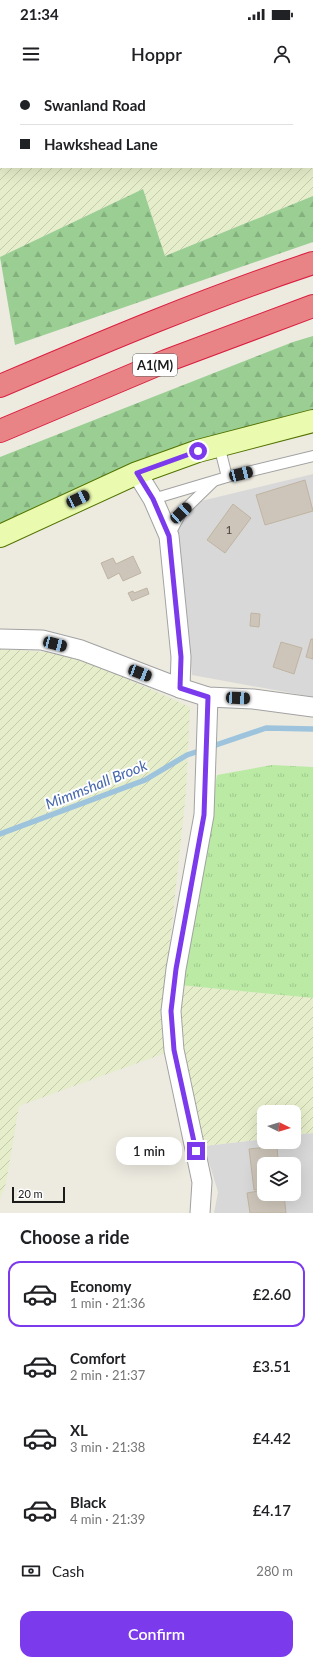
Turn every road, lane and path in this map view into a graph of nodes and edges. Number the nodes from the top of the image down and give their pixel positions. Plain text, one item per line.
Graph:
1 (313, 262) edge
2 (313, 306) edge
3 (0, 386) edge
4 (313, 421) edge
5 (0, 431) edge
6 (219, 445) junction
7 (313, 456) edge
8 (137, 473) junction
9 (227, 477) junction
10 (214, 481) junction
11 (153, 499) junction
12 (0, 536) edge
13 (169, 536) junction
14 (0, 638) edge
15 (180, 688) junction
16 (208, 697) junction
17 (313, 707) edge
18 (200, 1213) edge

1 - 3 highway
2 - 5 highway, A1(M)
4 - 6 street
6 - 8 street
6 - 9 lane
7 - 9 lane
8 - 11 street
8 - 12 street
9 - 10 lane
10 - 11 lane
10 - 13 lane
11 - 13 street
13 - 15 street
14 - 15 street
15 - 16 street
16 - 17 street
16 - 18 street

